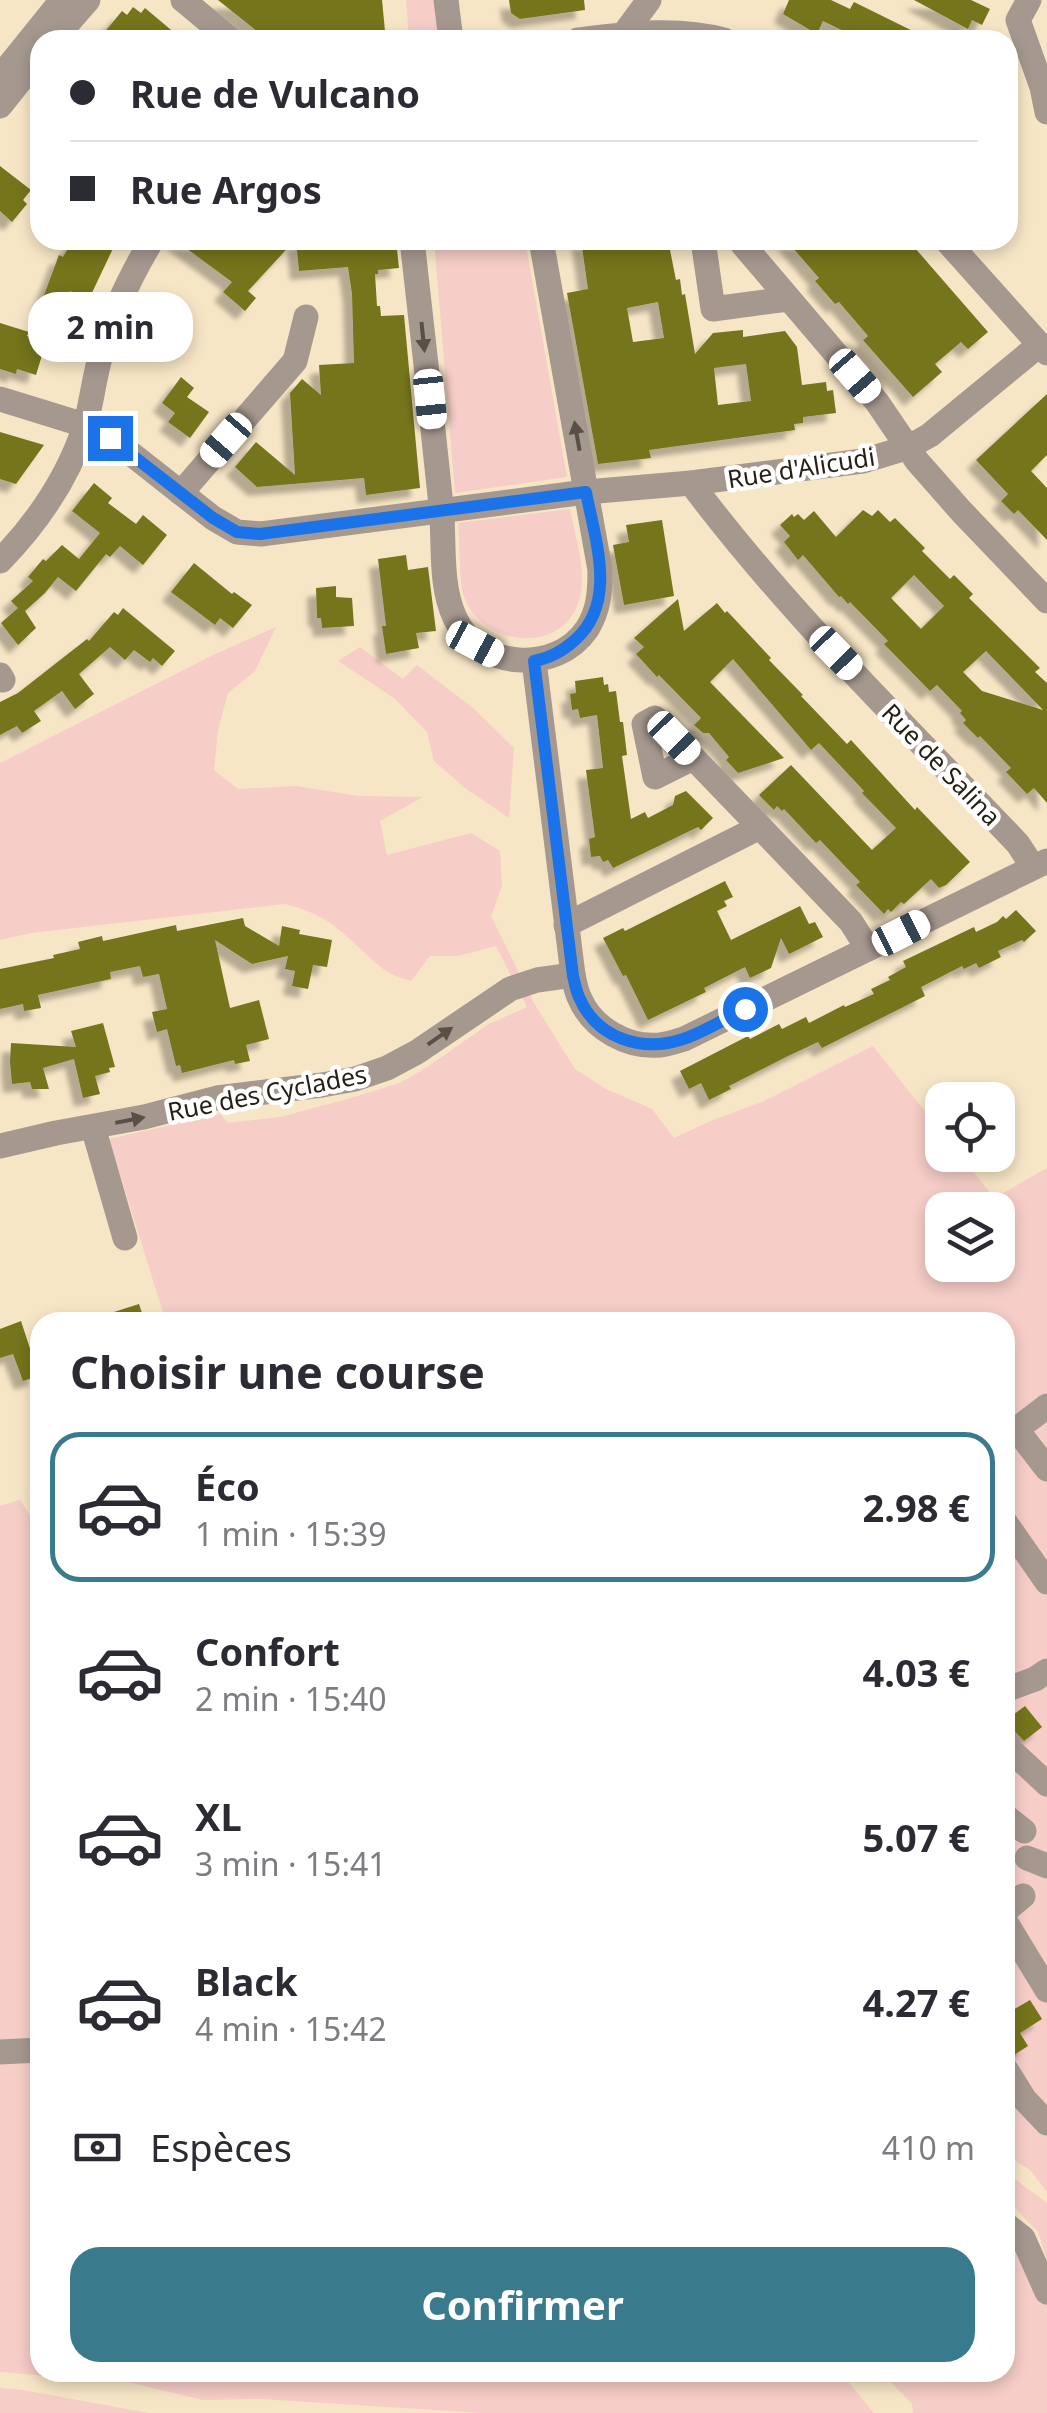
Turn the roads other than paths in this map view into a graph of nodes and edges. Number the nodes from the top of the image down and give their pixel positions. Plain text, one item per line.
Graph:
1 (62, 0) edge
2 (88, 0) edge
3 (184, 0) edge
4 (446, 0) edge
5 (649, 0) edge
6 (1028, 0) edge
7 (38, 30) edge
8 (62, 30) edge
9 (219, 30) edge
10 (450, 30) edge
11 (627, 30) edge
12 (30, 40) edge
13 (30, 68) edge
14 (0, 77) edge
15 (0, 106) edge
16 (1047, 112) edge
17 (146, 250) edge
18 (413, 250) edge
19 (543, 250) edge
20 (703, 250) edge
21 (747, 250) edge
22 (955, 250) edge
23 (788, 299) junction
24 (306, 317) dead end
25 (1043, 349) edge
26 (0, 399) edge
27 (85, 426) junction
28 (909, 447) junction
29 (691, 483) junction
30 (586, 492) junction
31 (181, 493) junction
32 (442, 511) junction
33 (0, 560) edge
34 (1047, 601) edge
35 (534, 661) junction
36 (693, 758) dead end
37 (760, 828) junction
38 (1040, 864) edge
39 (566, 925) junction
40 (868, 949) junction
41 (573, 976) junction
42 (93, 1127) junction
43 (0, 1146) edge
44 (124, 1238) dead end
45 (1047, 1406) edge
46 (1015, 1431) edge
47 (1015, 1438) edge
48 (1047, 1469) edge
49 (1015, 1536) edge
50 (1047, 1582) edge
51 (1047, 1671) edge
52 (1015, 1686) edge
53 (1015, 1754) edge
54 (1047, 1784) edge
55 (1015, 1937) edge
56 (1047, 1990) edge
57 (30, 2050) edge
58 (0, 2052) edge
59 (1015, 2083) edge
60 (1047, 2122) edge
61 (1015, 2231) edge
62 (1047, 2292) edge

1 - 7 street
2 - 8 street
3 - 9 street
4 - 10 street
5 - 11 street
6 - 16 street
12 - 14 street
13 - 15 street
17 - 27 street
18 -> 32 street
30 -> 19 street
20 - 23 street
21 - 23 street
22 - 25 street
23 - 28 street
24 - 31 street
25 - 28 street, Rue d'Alicudi
26 - 27 street
27 - 31 street
27 - 33 street
28 - 29 street, Rue d'Alicudi
28 - 34 street
29 - 30 street, Rue d'Alicudi
29 - 38 street, Rue de Salina
30 - 32 street
30 - 35 street
31 - 32 street
32 - 35 street
35 - 39 street
36 - 37 street
37 - 39 street
37 - 40 street
38 - 40 street
39 - 41 street
40 - 41 street
42 -> 41 street, Rue des Cyclades
42 - 43 street, Rue des Cyclades
42 - 44 street
45 - 46 street
47 - 48 street
49 - 50 street
51 - 52 street
53 - 54 street
55 - 56 street
57 - 58 street
59 - 60 street
61 - 62 street

